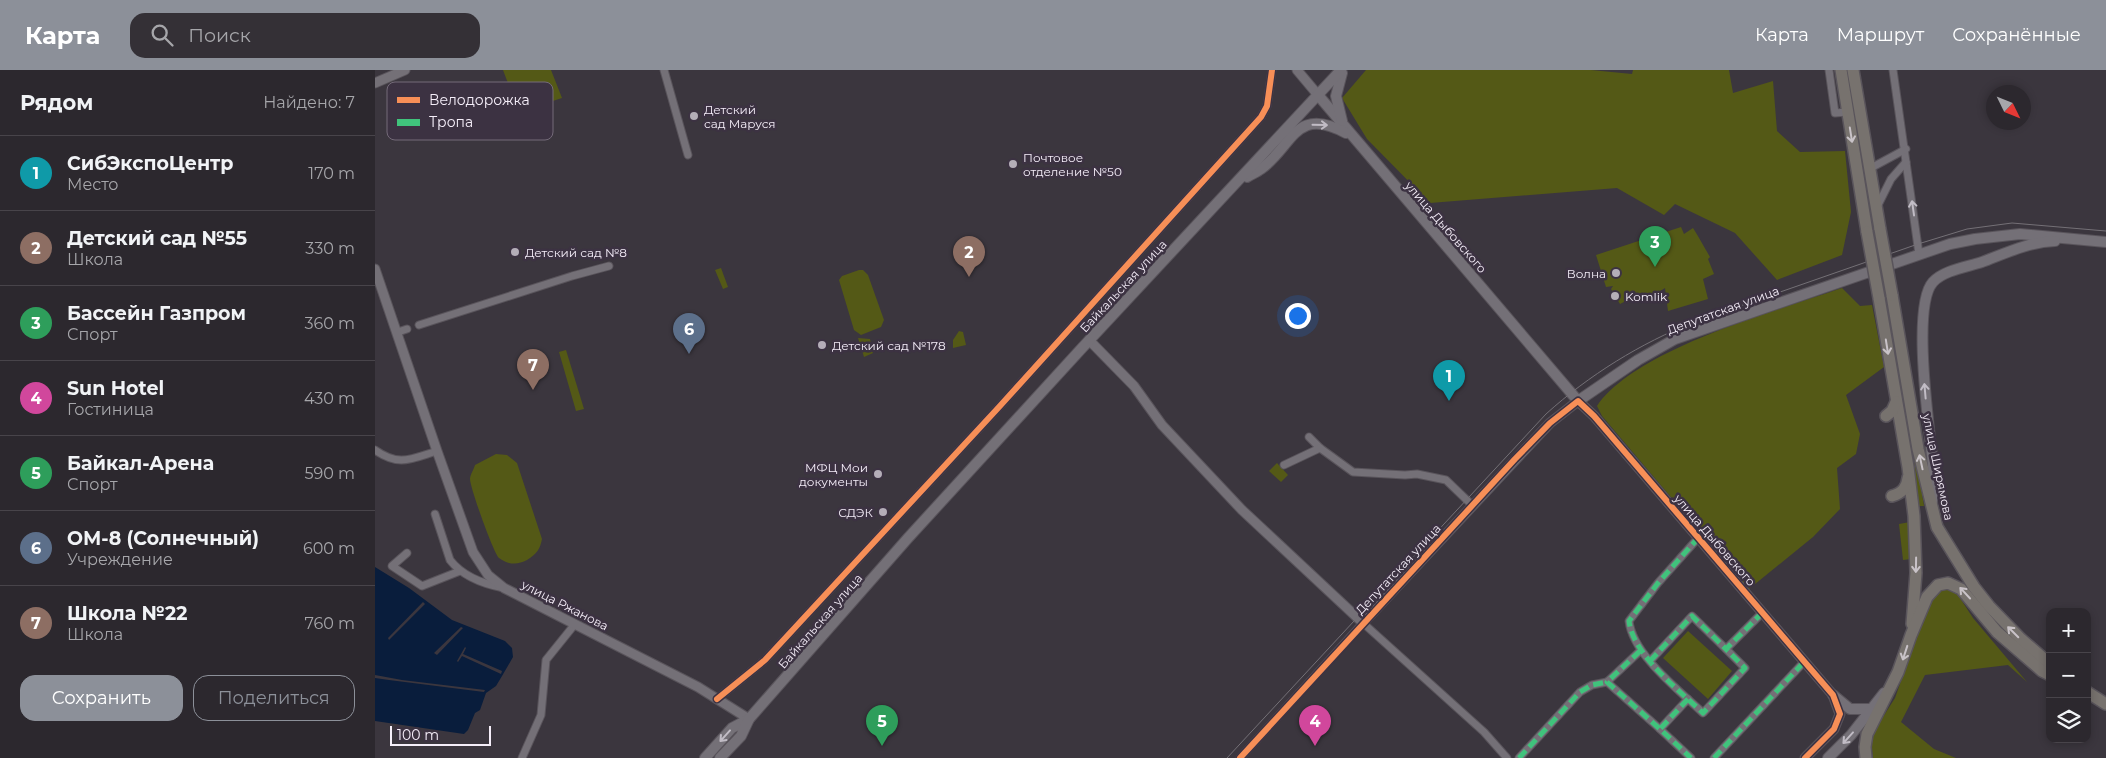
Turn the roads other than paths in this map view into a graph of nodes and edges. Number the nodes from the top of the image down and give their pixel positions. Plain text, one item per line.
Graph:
1 (405, 70) edge
2 (664, 70) edge
3 (1272, 70) edge
4 (1297, 70) edge
5 (1342, 70) edge
6 (1829, 70) edge
7 (1841, 70) edge
8 (1853, 70) edge
9 (1893, 70) edge
10 (375, 83) edge
11 (1318, 95) junction
12 (1847, 112) junction
13 (1348, 132) junction
14 (1906, 149) junction
15 (688, 155) dead end
16 (1906, 162) junction
17 (1869, 169) junction
18 (1239, 181) junction
19 (1872, 184) junction
20 (1860, 187) junction
21 (1876, 210) junction
22 (1975, 239) junction
23 (2092, 241) junction
24 (2106, 242) edge
25 (1919, 254) junction
26 (1990, 258) junction
27 (609, 266) dead end
28 (375, 269) edge
29 (419, 325) dead end
30 (1089, 340) junction
31 (1578, 401) junction
32 (1896, 402) junction
33 (1886, 416) dead end
34 (1309, 437) dead end
35 (1320, 448) junction
36 (375, 450) edge
37 (437, 451) junction
38 (1283, 465) dead end
39 (1908, 467) junction
40 (1893, 496) dead end
41 (1472, 505) junction
42 (1932, 509) junction
43 (435, 514) dead end
44 (1699, 537) junction
45 (407, 553) dead end
46 (460, 571) junction
47 (504, 588) junction
48 (1762, 613) junction
49 (575, 624) junction
50 (1363, 624) junction
51 (1911, 635) junction
52 (1726, 649) junction
53 (1640, 651) junction
54 (2046, 660) edge
55 (1650, 662) junction
56 (1804, 662) junction
57 (1898, 672) junction
58 (2046, 673) edge
59 (1607, 682) junction
60 (1833, 695) junction
61 (2091, 695) edge
62 (717, 699) junction
63 (1689, 699) junction
64 (2106, 704) edge
65 (1872, 709) junction
66 (749, 719) junction
67 (1660, 729) junction
68 (522, 758) edge
69 (705, 758) edge
70 (720, 758) edge
71 (1240, 758) edge
72 (1507, 758) edge
73 (1519, 758) edge
74 (1691, 758) edge
75 (1714, 758) edge
76 (1805, 758) edge
77 (1828, 758) edge
78 (1866, 758) edge

1 - 10 street
2 - 15 street
3 - 62 street
4 - 11 street, улица Дыбовского
5 - 11 main road, Байкальская улица
5 - 13 main road
6 - 12 street
7 - 12 main road
8 - 17 main road
9 - 14 street
11 - 13 main road, улица Дыбовского
11 - 18 main road, Байкальская улица
12 -> 20 main road
18 -> 13 main road
13 - 31 main road, улица Дыбовского
14 - 16 street
14 - 17 street
16 - 21 street
25 -> 16 street
17 - 19 main road
18 - 30 main road, Байкальская улица
19 - 20 main road
19 - 21 main road
20 -> 32 main road, bridge
42 -> 21 main road, улица Ширямова, bridge
22 - 23 main road, Депутатская улица
22 - 25 main road, Депутатская улица
22 - 26 main road
23 - 24 main road, Депутатская улица
23 - 26 main road
25 - 31 main road, Депутатская улица
42 -> 26 main road
27 - 29 street
28 - 37 street, улица Ржанова
30 - 50 street
30 - 66 main road, Байкальская улица
31 - 41 street, Депутатская улица
31 - 44 street, улица Дыбовского
32 - 33 main road
32 - 39 main road
34 - 35 street
35 - 38 street
35 - 41 street
36 - 37 street
37 - 47 street, улица Ржанова
39 - 40 main road
39 -> 51 main road
41 - 50 street, Депутатская улица
54 -> 42 main road, улица Ширямова
43 - 46 street
44 - 48 street, улица Дыбовского
44 - 53 street
45 - 46 street
46 - 47 street
47 - 49 street, улица Ржанова
48 - 52 street
48 - 56 street, улица Дыбовского
49 - 62 street, улица Ржанова
49 - 68 street
50 - 71 street, Депутатская улица
50 - 72 street
51 -> 57 main road
58 -> 51 main road
52 - 55 street
52 - 63 street
53 - 55 street
53 - 59 street
55 - 63 street
56 - 60 street, улица Дыбовского
56 - 75 street
57 - 65 main road
57 - 78 main road
59 - 67 street
59 - 73 street
60 - 65 main road
60 - 76 street
61 - 64 main road
62 - 66 street, улица Ржанова
63 - 67 street
65 -> 77 main road
66 -> 69 main road, Байкальская улица
66 - 70 main road, Байкальская улица
67 - 74 street

